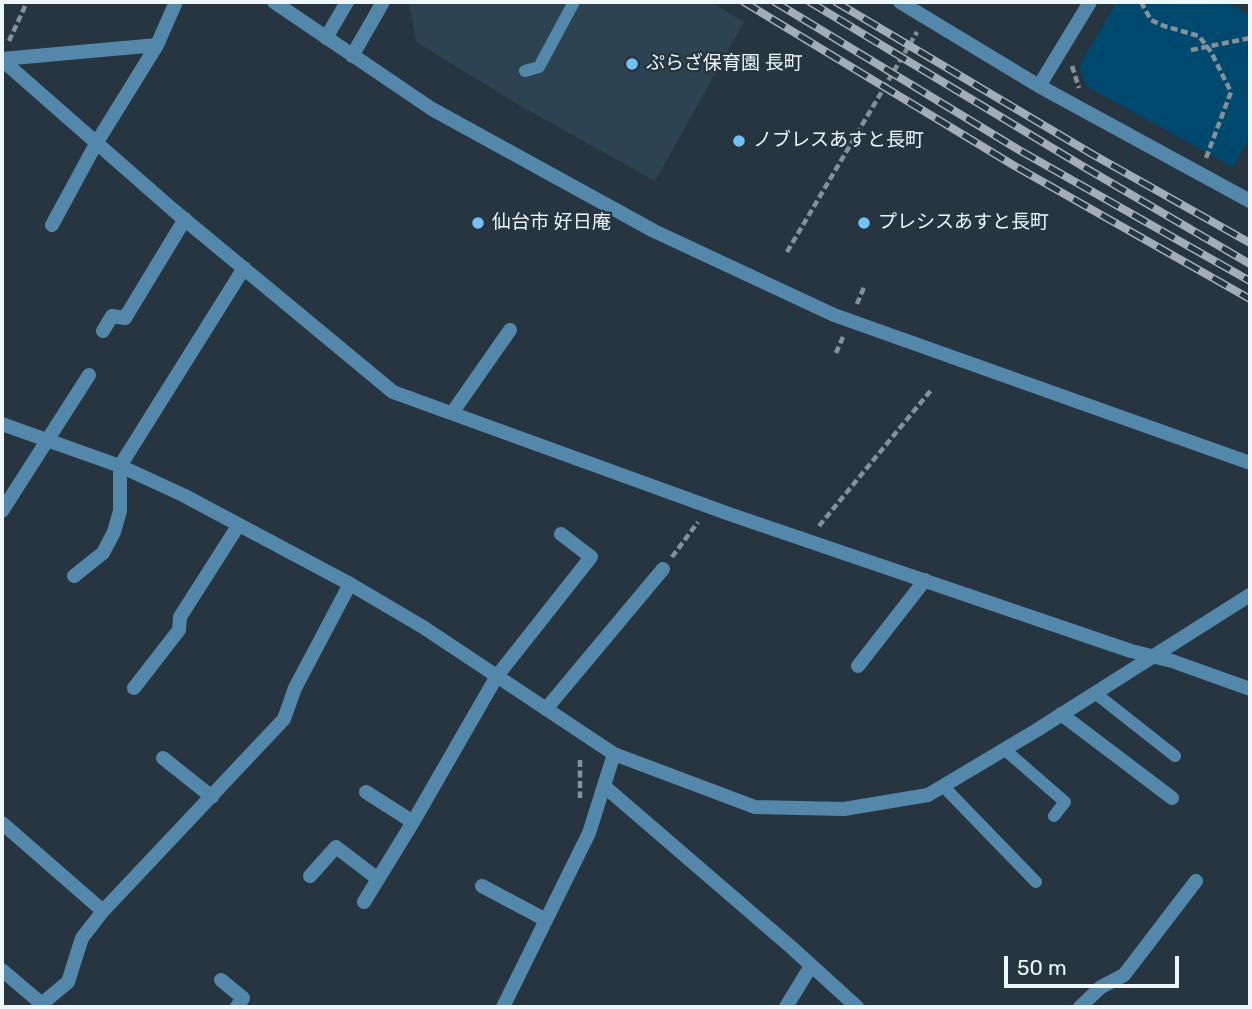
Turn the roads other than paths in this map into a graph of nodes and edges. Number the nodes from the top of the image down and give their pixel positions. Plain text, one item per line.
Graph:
1 (176, 2) edge
2 (274, 2) edge
3 (347, 2) edge
4 (383, 2) edge
5 (574, 2) edge
6 (900, 2) edge
7 (1090, 2) edge
8 (326, 38) junction
9 (157, 45) junction
10 (3, 55) edge
11 (352, 55) junction
12 (525, 71) dead end
13 (1039, 86) junction
14 (97, 142) junction
15 (1250, 201) edge
16 (185, 219) junction
17 (52, 225) dead end
18 (244, 268) junction
19 (510, 330) dead end
20 (103, 331) dead end
21 (89, 375) dead end
22 (452, 413) junction
23 (2, 424) edge
24 (47, 440) junction
25 (1250, 463) edge
26 (120, 467) junction
27 (2, 511) edge
28 (238, 526) junction
29 (561, 534) dead end
30 (663, 569) road end
31 (74, 576) dead end
32 (925, 580) junction
33 (350, 584) junction
34 (1250, 595) edge
35 (1150, 657) junction
36 (858, 666) dead end
37 (497, 676) junction
38 (134, 688) dead end
39 (1250, 689) edge
40 (1095, 693) junction
41 (546, 709) junction
42 (1061, 714) junction
43 (1004, 749) junction
44 (614, 754) junction
45 (1175, 756) dead end
46 (163, 758) dead end
47 (604, 786) junction
48 (943, 786) junction
49 (366, 792) dead end
50 (212, 797) junction
51 (1172, 798) dead end
52 (1054, 816) dead end
53 (2, 822) edge
54 (413, 822) junction
55 (310, 876) dead end
56 (378, 879) junction
57 (1196, 881) dead end
58 (1037, 882) dead end
59 (482, 886) dead end
60 (364, 902) dead end
61 (103, 911) junction
62 (546, 920) junction
63 (811, 966) junction
64 (2, 970) edge
65 (221, 980) dead end
66 (40, 1005) edge
67 (237, 1007) edge
68 (503, 1007) edge
69 (786, 1007) edge
70 (857, 1007) edge
71 (1080, 1007) edge

1 - 9 street
2 - 8 street
3 - 8 street
4 - 11 street
5 - 12 lane
6 - 13 street
7 - 13 street
8 - 11 street
9 - 10 street
9 - 14 street
10 - 14 street
11 - 25 street
13 - 15 street
14 - 16 street
14 - 17 street
16 - 18 street
16 - 20 street
18 - 22 street
18 - 26 street
19 - 22 street
21 - 24 street
22 - 32 street
23 - 24 street
24 - 26 street
24 - 27 street
26 - 28 street
26 - 31 street
28 - 33 street
28 - 38 street
29 - 37 street
30 - 41 street
32 - 35 street
32 - 36 street
33 - 37 street
33 - 50 street
34 - 35 street
35 - 39 street
35 - 40 street
37 - 41 street
37 - 54 street
40 - 42 street
40 - 45 lane
41 - 44 street
42 - 43 street
42 - 51 street
43 - 48 street
43 - 52 lane
44 - 47 street
44 - 48 street
46 - 50 street
47 - 62 street
47 - 63 street
48 - 58 lane
49 - 54 street
50 - 61 street
53 - 61 street
54 - 56 street
55 - 56 street
56 - 60 street
57 - 71 street
59 - 62 street
61 - 66 street
62 - 68 street
63 - 69 street
63 - 70 street
64 - 66 street
65 - 67 street

